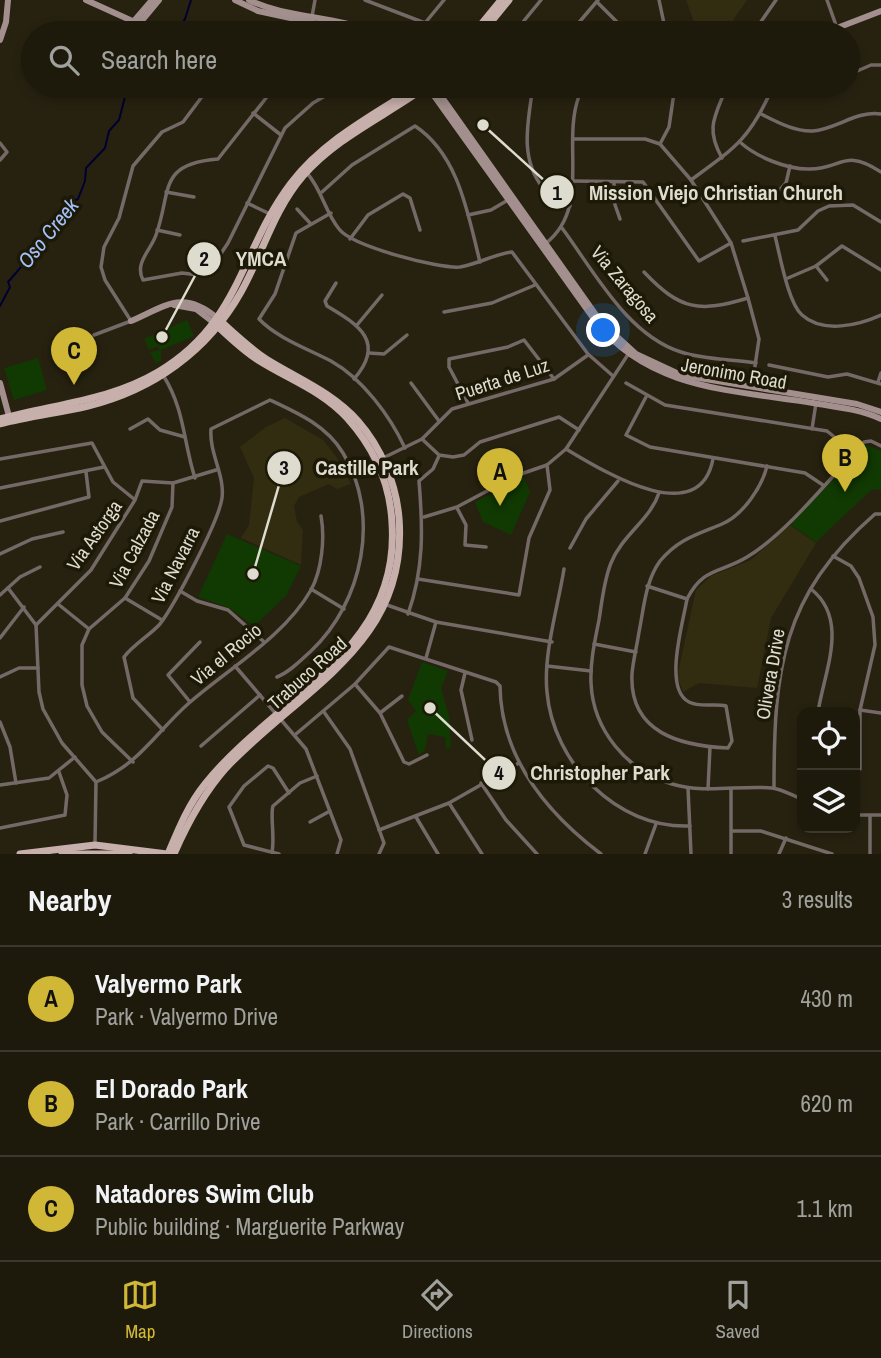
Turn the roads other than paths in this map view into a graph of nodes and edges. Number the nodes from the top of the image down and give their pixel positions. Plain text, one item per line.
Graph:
1 (8, 0) edge
2 (86, 0) edge
3 (152, 0) edge
4 (159, 0) edge
5 (235, 0) edge
6 (249, 0) edge
7 (315, 0) edge
8 (365, 0) edge
9 (444, 0) edge
10 (501, 0) edge
11 (509, 0) edge
12 (541, 0) edge
13 (659, 0) edge
14 (776, 0) edge
15 (827, 0) edge
16 (597, 1) edge
17 (149, 10) junction
18 (881, 11) edge
19 (312, 19) junction
20 (319, 21) edge
21 (331, 21) edge
22 (425, 21) edge
23 (429, 21) edge
24 (484, 21) edge
25 (492, 21) edge
26 (524, 21) edge
27 (581, 21) edge
28 (616, 21) edge
29 (663, 21) edge
30 (761, 21) edge
31 (835, 21) edge
32 (854, 21) edge
33 (0, 40) edge
34 (881, 65) edge
35 (860, 70) edge
36 (201, 98) edge
37 (266, 98) edge
38 (324, 98) edge
39 (399, 98) edge
40 (408, 98) edge
41 (436, 98) edge
42 (442, 98) edge
43 (531, 98) edge
44 (578, 98) edge
45 (673, 98) edge
46 (722, 98) edge
47 (768, 98) edge
48 (253, 113) junction
49 (761, 114) junction
50 (881, 114) edge
51 (281, 135) junction
52 (573, 139) junction
53 (0, 143) edge
54 (741, 143) junction
55 (660, 144) junction
56 (722, 158) junction
57 (0, 160) edge
58 (790, 166) junction
59 (305, 170) junction
60 (881, 172) edge
61 (691, 180) junction
62 (573, 181) junction
63 (614, 182) junction
64 (165, 191) junction
65 (322, 192) junction
66 (751, 193) dead end
67 (194, 197) dead end
68 (511, 198) junction
69 (247, 203) junction
70 (570, 206) junction
71 (297, 209) dead end
72 (331, 213) junction
73 (273, 215) junction
74 (468, 215) junction
75 (620, 219) dead end
76 (881, 222) edge
77 (310, 223) junction
78 (562, 228) junction
79 (157, 230) junction
80 (420, 230) dead end
81 (180, 235) dead end
82 (775, 236) junction
83 (350, 239) junction
84 (743, 241) dead end
85 (731, 243) junction
86 (544, 245) junction
87 (480, 262) junction
88 (816, 267) junction
89 (881, 270) edge
90 (644, 272) dead end
91 (787, 278) junction
92 (827, 281) dead end
93 (336, 283) dead end
94 (535, 285) junction
95 (382, 295) dead end
96 (748, 298) junction
97 (444, 312) dead end
98 (881, 315) edge
99 (131, 321) junction
100 (217, 322) junction
101 (357, 325) junction
102 (94, 335) dead end
103 (407, 335) dead end
104 (369, 353) junction
105 (629, 353) junction
106 (589, 354) junction
107 (756, 363) junction
108 (769, 365) dead end
109 (162, 373) junction
110 (881, 373) edge
111 (613, 376) junction
112 (354, 379) junction
113 (554, 379) junction
114 (0, 383) edge
115 (411, 383) dead end
116 (626, 383) dead end
117 (879, 383) edge
118 (751, 389) junction
119 (646, 397) junction
120 (816, 401) junction
121 (468, 403) junction
122 (0, 409) edge
123 (881, 412) edge
124 (881, 419) edge
125 (4, 420) edge
126 (439, 421) junction
127 (130, 429) dead end
128 (812, 429) junction
129 (579, 430) junction
130 (186, 437) junction
131 (422, 439) junction
132 (881, 446) edge
133 (405, 448) junction
134 (566, 449) junction
135 (854, 453) junction
136 (439, 455) junction
137 (0, 459) edge
138 (713, 459) junction
139 (380, 460) junction
140 (547, 465) junction
141 (767, 466) junction
142 (104, 467) junction
143 (216, 470) junction
144 (86, 472) junction
145 (353, 472) junction
146 (195, 478) junction
147 (618, 481) junction
148 (173, 483) junction
149 (823, 485) junction
150 (0, 488) edge
151 (659, 493) junction
152 (135, 500) junction
153 (457, 507) junction
154 (880, 514) edge
155 (321, 516) dead end
156 (424, 517) junction
157 (0, 521) edge
158 (63, 532) dead end
159 (486, 547) dead end
160 (570, 548) dead end
161 (0, 554) edge
162 (833, 556) junction
163 (40, 567) dead end
164 (564, 569) dead end
165 (418, 579) junction
166 (647, 586) junction
167 (8, 588) junction
168 (311, 589) junction
169 (811, 589) junction
170 (180, 591) junction
171 (0, 595) edge
172 (125, 598) junction
173 (687, 599) junction
174 (382, 603) junction
175 (58, 604) junction
176 (24, 607) junction
177 (344, 609) junction
178 (408, 614) junction
179 (162, 620) junction
180 (436, 622) junction
181 (36, 625) junction
182 (89, 629) junction
183 (0, 638) edge
184 (263, 641) junction
185 (200, 642) dead end
186 (552, 642) junction
187 (594, 644) junction
188 (636, 652) junction
189 (426, 658) junction
190 (235, 666) junction
191 (547, 666) junction
192 (38, 668) junction
193 (591, 671) junction
194 (465, 673) junction
195 (0, 677) edge
196 (277, 677) dead end
197 (355, 684) junction
198 (260, 695) junction
199 (402, 696) dead end
200 (190, 702) junction
201 (819, 707) edge
202 (860, 710) joint
203 (323, 711) junction
204 (380, 713) junction
205 (881, 713) edge
206 (279, 716) junction
207 (0, 722) edge
208 (163, 730) junction
209 (296, 734) junction
210 (472, 740) dead end
211 (201, 746) dead end
212 (710, 747) junction
213 (427, 755) dead end
214 (75, 757) junction
215 (133, 762) junction
216 (519, 763) junction
217 (59, 772) junction
218 (317, 776) junction
219 (96, 782) junction
220 (16, 783) junction
221 (481, 783) junction
222 (0, 785) edge
223 (688, 788) junction
224 (774, 788) junction
225 (708, 789) junction
226 (731, 789) junction
227 (289, 793) junction
228 (797, 797) edge
229 (449, 803) junction
230 (330, 810) junction
231 (860, 815) edge
232 (881, 815) edge
233 (870, 816) junction
234 (416, 817) junction
235 (310, 822) dead end
236 (656, 824) junction
237 (690, 826) junction
238 (0, 828) edge
239 (379, 830) junction
240 (732, 831) junction
241 (786, 838) junction
242 (95, 849) junction
243 (272, 852) junction
244 (20, 854) edge
245 (62, 854) edge
246 (128, 854) edge
247 (167, 854) edge
248 (174, 854) edge
249 (279, 854) edge
250 (337, 854) edge
251 (379, 854) edge
252 (438, 854) edge
253 (482, 854) edge
254 (537, 854) edge
255 (601, 854) edge
256 (645, 854) edge
257 (691, 854) edge
258 (731, 854) edge
259 (779, 854) edge
260 (832, 854) edge
261 (870, 854) edge

1 - 33 main road
2 - 17 main road
3 - 17 main road
4 - 17 main road
5 - 19 main road
6 - 19 main road
7 - 19 street
8 - 22 street
9 - 23 street
10 - 24 main road
11 - 25 main road
12 - 26 street
13 - 29 street
14 - 30 street
15 - 31 street
16 - 27 street
16 - 28 street
18 - 32 main road
19 - 20 main road
19 - 21 main road
34 - 35 street
36 - 99 street
37 - 48 street
38 - 51 street
39 - 59 main road
40 - 59 main road
41 - 68 main road, Jeronimo Road
42 - 68 main road, Jeronimo Road
43 - 70 street
44 - 52 street
45 - 55 street
46 - 56 street
47 - 49 street
48 - 51 street
48 - 64 street
49 - 50 street
49 - 54 street
51 - 69 street
52 - 55 street
52 - 62 street
53 - 57 street
54 - 56 street
54 - 58 street
55 - 61 street
56 - 61 street
58 - 60 street
58 - 66 street
59 - 65 street
59 - 73 main road
61 - 85 street
62 - 63 street
62 - 70 street
63 - 75 street
63 - 85 street
64 - 67 street
64 - 79 street
65 - 72 street
65 - 74 street
68 - 74 street
68 - 86 main road, Jeronimo Road
69 - 73 street
69 - 79 street
70 - 78 street
71 - 77 street
72 - 77 street
72 - 83 street
73 - 100 main road
74 - 87 street
76 - 82 street
77 - 112 street
78 - 86 street
78 - 107 street, Via Zaragosa
79 - 81 street
80 - 83 street
82 - 84 street
82 - 91 street
83 - 87 street
85 - 96 street
86 - 105 main road, Jeronimo Road
87 - 94 street
88 - 89 street
88 - 91 street
88 - 92 street
90 - 96 street
91 - 98 street
93 - 101 street
94 - 97 street
94 - 106 street
95 - 101 street
96 - 107 street
99 - 100 main road
99 - 102 street
100 - 109 main road
100 - 139 main road, Trabuco Road
101 - 104 street
103 - 104 street
104 - 112 street
105 - 111 street
105 - 118 main road, Jeronimo Road
106 - 111 street
106 - 113 street, Puerta de Luz
107 - 118 street
108 - 117 street
109 - 125 main road
109 - 130 street
110 - 117 street
111 - 129 street
112 - 133 street
113 - 121 street, Puerta de Luz
113 - 121 street
114 - 125 main road
115 - 126 street
116 - 119 street
118 - 120 main road, Jeronimo Road
119 - 128 street
119 - 138 street
120 - 123 main road, Jeronimo Road
120 - 124 main road, Jeronimo Road
120 - 128 street
121 - 126 street, Puerta de Luz
122 - 125 main road
126 - 131 street, Puerta de Luz
127 - 130 street
128 - 135 street
129 - 134 street
129 - 136 street
130 - 146 street
131 - 133 street, Puerta de Luz
131 - 136 street
132 - 135 street
133 - 139 street, Puerta de Luz
134 - 140 street
134 - 147 street
135 - 149 street
136 - 156 street
137 - 142 street
138 - 141 street
138 - 151 street
139 - 145 street, Puerta de Luz
139 - 174 main road, Trabuco Road
140 - 153 street
140 - 165 street
141 - 149 street
141 - 166 street
142 - 144 street
142 - 152 street
143 - 145 street, Via Navarra
143 - 146 street, Via Astorga
143 - 170 street, Via Navarra
144 - 150 street
144 - 157 street
145 - 177 street
146 - 148 street, Via Astorga
147 - 151 street
147 - 160 street
148 - 152 street, Via Astorga
148 - 172 street, Via Calzada
149 - 173 street
151 - 187 street
152 - 175 street, Via Astorga
153 - 156 street
153 - 159 street
154 - 162 street, Olivera Drive
155 - 168 street, Via el Rocio
156 - 165 street
158 - 161 street
162 - 169 street, Olivera Drive
162 - 202 street
163 - 167 street
164 - 186 street
165 - 178 street
166 - 173 street
166 - 188 street
167 - 171 street
167 - 176 street
168 - 177 street
168 - 184 street, Via el Rocio
169 - 201 street
169 - 224 street, Olivera Drive
170 - 179 street, Via Navarra
170 - 184 street
172 - 179 street
172 - 182 street, Via Calzada
173 - 212 street
174 - 178 street
174 - 206 main road, Trabuco Road
175 - 181 street, Via Astorga
175 - 182 street
176 - 181 street
176 - 183 street
177 - 196 street
178 - 180 street
179 - 208 street, Via Navarra
180 - 186 street
180 - 189 street
181 - 192 street
182 - 215 street
184 - 190 street, Via el Rocio
185 - 200 street
186 - 191 street
187 - 188 street
187 - 193 street
188 - 212 street
189 - 194 street
189 - 197 street
190 - 198 street
190 - 200 street, Via el Rocio
191 - 193 street
191 - 236 street
192 - 195 street
192 - 214 street
193 - 223 street
194 - 210 street
194 - 216 street
197 - 203 street
197 - 204 street
198 - 206 street
198 - 211 street
199 - 204 street
200 - 208 street, Via el Rocio
202 - 205 street
203 - 209 street
203 - 239 street
204 - 213 street
206 - 209 street
206 - 247 main road, Trabuco Road
206 - 248 main road, Trabuco Road
207 - 220 street
208 - 215 street, Via el Rocio
209 - 218 street
212 - 225 street
214 - 217 street
214 - 219 street
215 - 219 street, Via el Rocio
216 - 221 street
216 - 255 street
217 - 220 street
217 - 238 street
218 - 227 street
218 - 230 street
219 - 242 street
220 - 222 street
221 - 229 street
221 - 254 street
223 - 225 street
223 - 237 street
224 - 226 street
224 - 228 street
225 - 226 street
226 - 240 street
227 - 243 street
227 - 243 street
229 - 234 street
229 - 253 street
230 - 235 street
230 - 250 street
231 - 233 street
232 - 233 street
233 - 261 street
234 - 239 street
234 - 252 street
236 - 237 street
236 - 256 street
237 - 257 street
239 - 251 street
240 - 241 street
240 - 258 street
241 - 259 street
241 - 260 street
242 - 244 main road
242 - 245 main road
242 - 246 main road
242 - 247 main road
243 - 249 street

